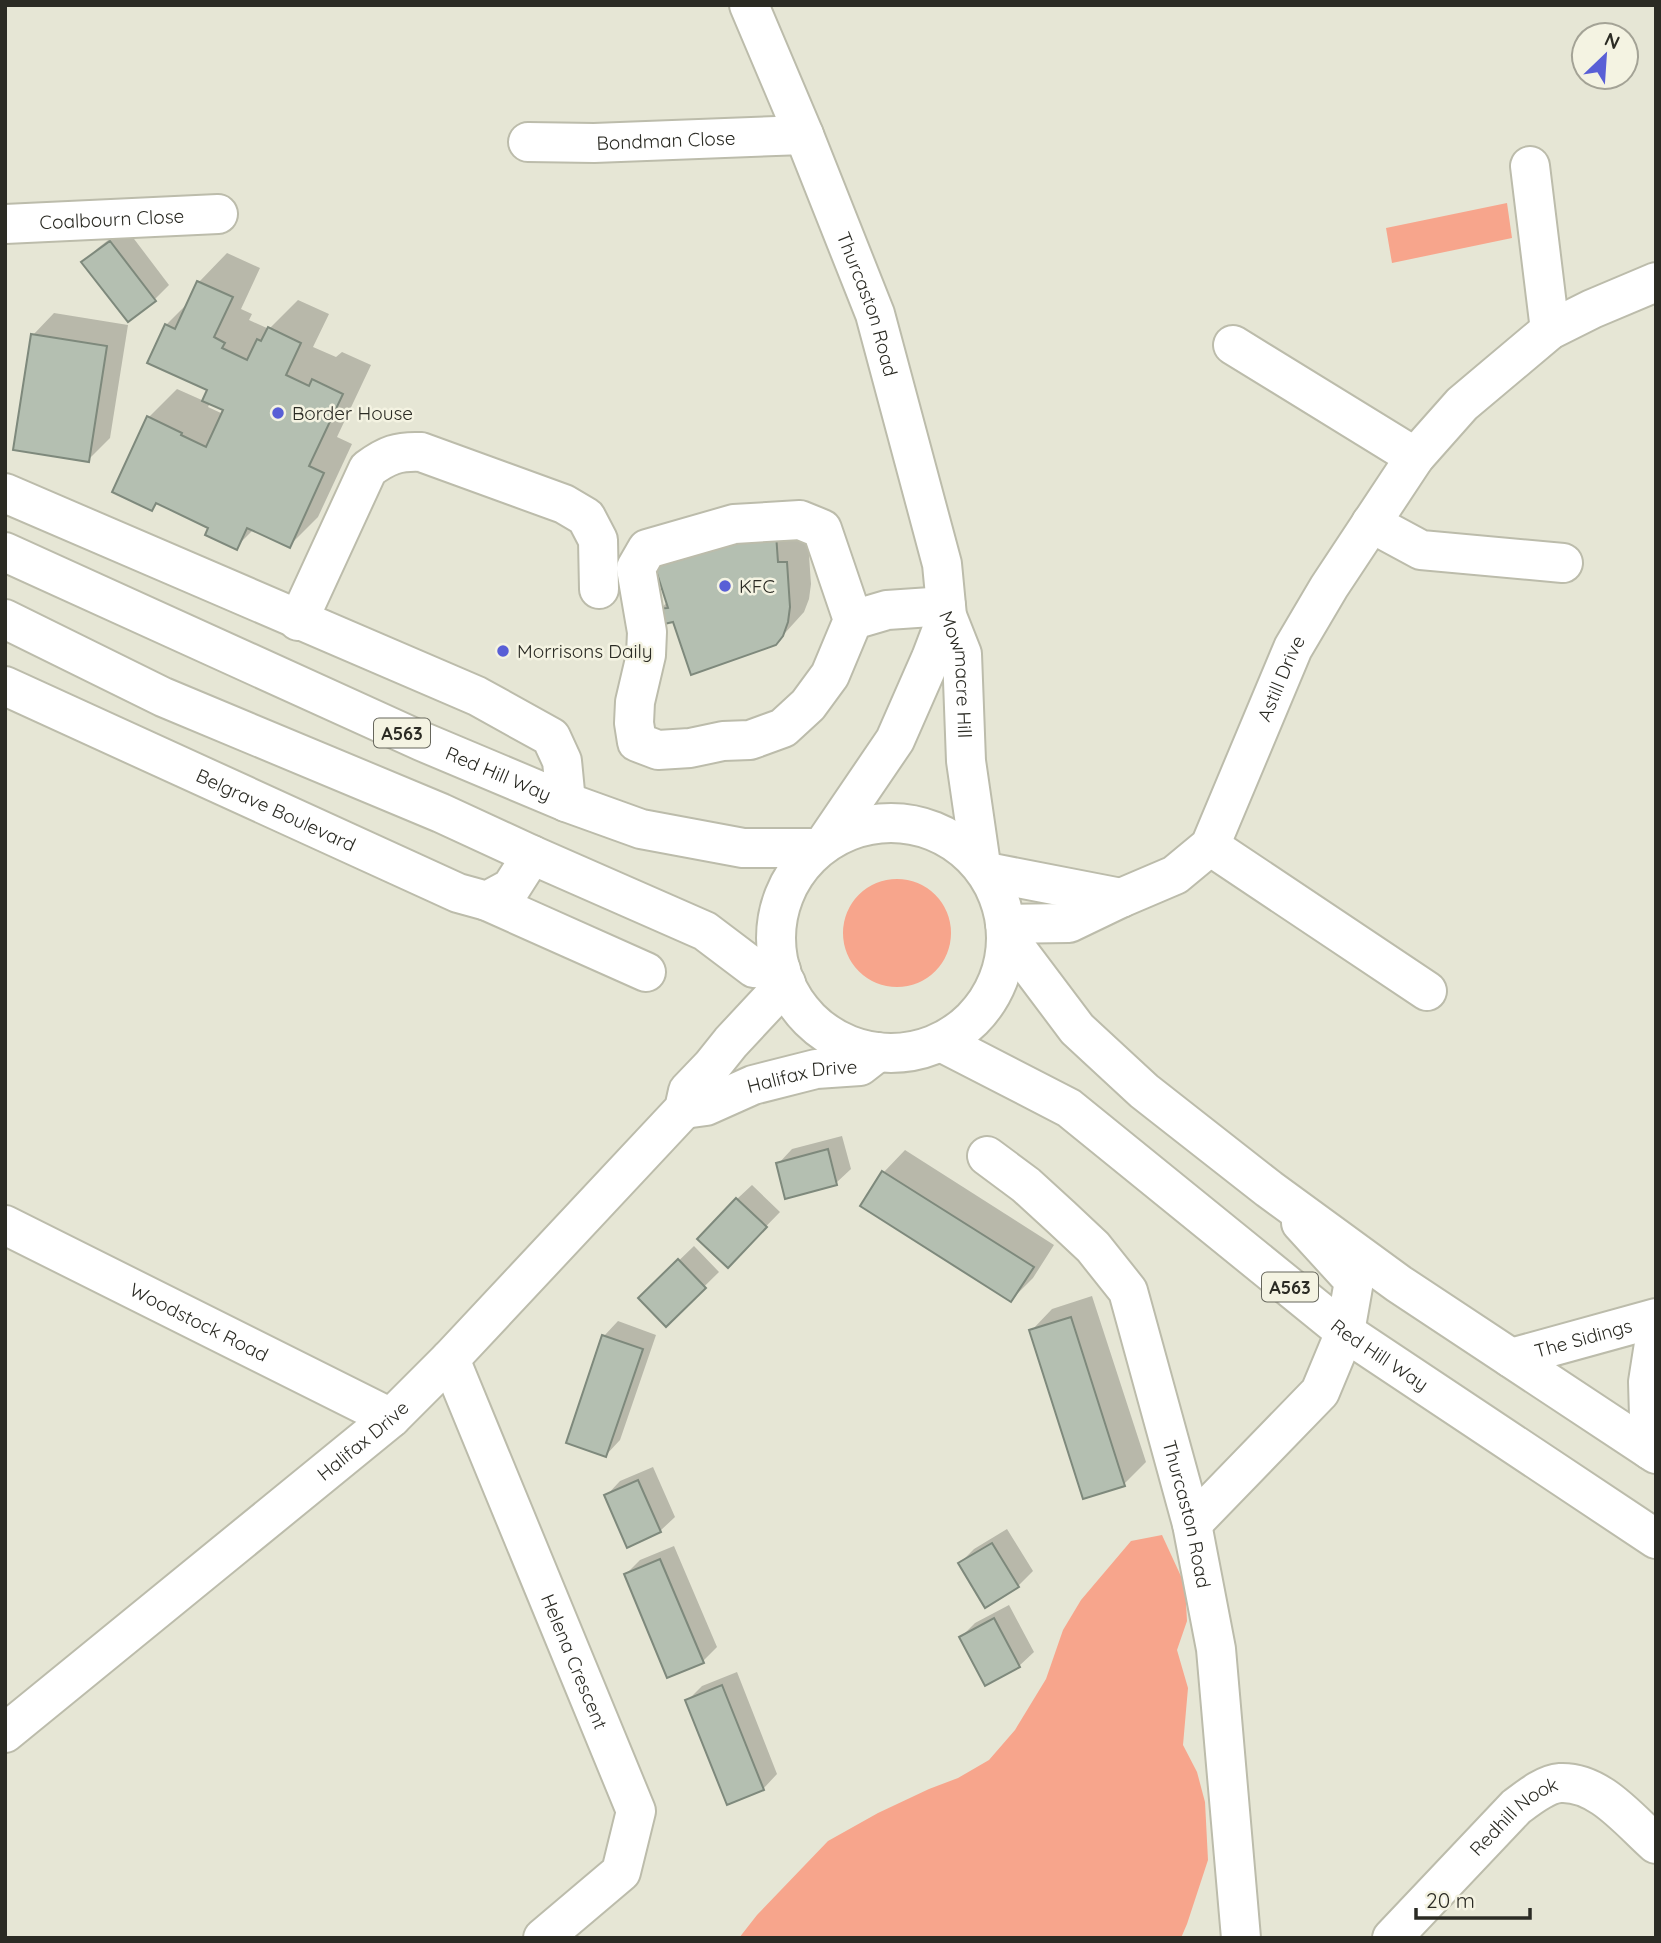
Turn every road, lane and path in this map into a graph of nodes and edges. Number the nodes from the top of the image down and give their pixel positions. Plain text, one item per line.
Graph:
1 (749, 5) edge
2 (804, 135) junction
3 (528, 142) dead end
4 (1530, 166) dead end
5 (218, 214) dead end
6 (5, 224) edge
7 (1656, 282) edge
8 (1550, 330) junction
9 (1233, 345) dead end
10 (1415, 457) junction
11 (5, 493) edge
12 (1371, 523) junction
13 (5, 552) edge
14 (1563, 563) dead end
15 (599, 589) dead end
16 (947, 611) junction
17 (5, 620) edge
18 (853, 620) junction
19 (298, 621) junction
20 (5, 686) edge
21 (566, 802) junction
22 (822, 846) junction
23 (1210, 846) junction
24 (532, 855) junction
25 (984, 869) junction
26 (1121, 898) junction
27 (487, 901) junction
28 (1006, 930) junction
29 (646, 972) dead end
30 (783, 976) junction
31 (1427, 990) dead end
32 (941, 1042) junction
33 (878, 1052) junction
34 (684, 1109) junction
35 (987, 1156) dead end
36 (1269, 1189) junction
37 (5, 1226) edge
38 (1656, 1318) edge
39 (1656, 1331) edge
40 (1345, 1332) junction
41 (1511, 1358) junction
42 (450, 1359) junction
43 (391, 1418) junction
44 (1653, 1452) edge
45 (1192, 1524) junction
46 (1656, 1539) edge
47 (5, 1733) edge
48 (1656, 1844) edge
49 (543, 1938) edge
50 (1241, 1938) edge
51 (1392, 1938) edge

1 - 2 main road, Thurcaston Road
2 - 3 main road, Bondman Close
2 - 16 main road, Thurcaston Road
4 - 8 main road
5 - 6 main road, Coalbourn Close
7 - 8 main road, Astill Drive
8 - 10 main road, Astill Drive
9 - 10 main road
10 - 12 main road, Astill Drive
11 - 19 main road
12 - 14 main road
12 - 23 main road, Astill Drive
13 - 21 main road, Red Hill Way / A563
15 - 19 main road
16 - 18 main road
16 - 22 main road, Mowmacre Hill
16 - 25 main road, Mowmacre Hill
17 - 24 main road
18 - 18 main road
19 - 21 main road
20 - 27 main road, Belgrave Boulevard
21 - 22 main road, Red Hill Way / A563
22 - 25 main road
22 - 30 main road
23 - 26 main road, Astill Drive
23 - 31 main road
24 - 27 main road
24 - 30 main road
25 - 26 main road
25 - 28 main road
26 - 28 main road, Astill Drive
27 - 29 main road, Belgrave Boulevard
28 - 32 main road
28 - 36 main road
30 - 33 main road
30 - 34 main road, Halifax Drive
32 - 33 main road
32 - 40 main road, Red Hill Way / A563
33 - 34 main road, Halifax Drive
34 - 42 main road, Halifax Drive
35 - 45 main road, Thurcaston Road
36 - 40 main road
36 - 41 main road
37 - 43 main road, Woodstock Road
38 - 41 main road, The Sidings
39 - 44 main road, The Sidings
40 - 45 main road
40 - 46 main road, Red Hill Way / A563
41 - 44 main road
42 - 43 main road, Halifax Drive
42 - 49 main road, Helena Crescent
43 - 47 main road, Halifax Drive
45 - 50 main road, Thurcaston Road
48 - 51 main road, Redhill Nook

